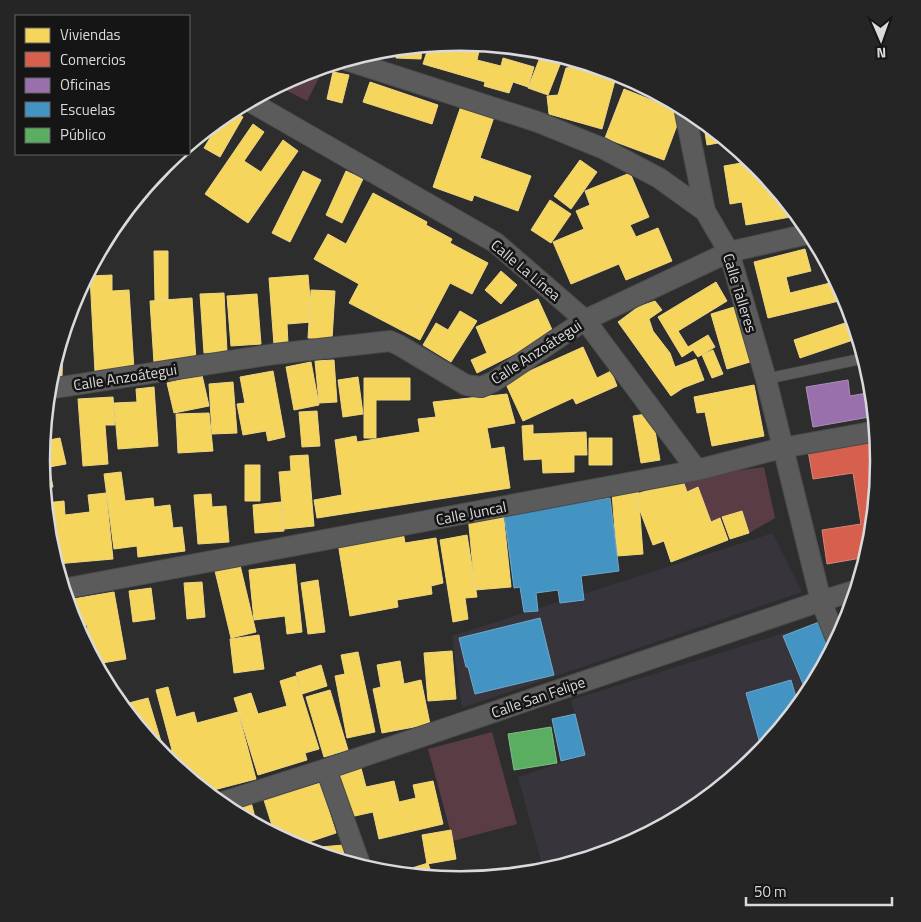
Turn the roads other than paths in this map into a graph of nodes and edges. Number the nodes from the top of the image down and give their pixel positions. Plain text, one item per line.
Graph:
1 (357, 63) edge
2 (256, 105) edge
3 (686, 118) edge
4 (705, 211) junction
5 (803, 235) edge
6 (729, 252) junction
7 (586, 320) junction
8 (858, 359) edge
9 (766, 379) junction
10 (57, 388) edge
11 (870, 432) edge
12 (782, 448) junction
13 (697, 470) junction
14 (70, 588) edge
15 (849, 592) edge
16 (821, 601) junction
17 (834, 633) edge
18 (326, 769) junction
19 (229, 800) edge
20 (357, 859) edge

1 - 4 street, Calle Talleres
2 - 7 street, Calle La Línea
3 - 4 street
4 - 6 street, Calle Talleres
5 - 6 street, Calle Anzoátegui
6 - 7 street, Calle Anzoátegui
6 - 9 street, Calle Talleres
7 - 10 street, Calle Anzoátegui
7 - 13 street, Calle La Línea
8 - 9 lane
9 - 12 street, Calle Talleres
11 - 12 street, Calle Juncal
12 - 13 street, Calle Juncal
12 - 16 street, Calle Talleres
13 - 14 street, Calle Juncal
15 - 16 street, Calle San Felipe
16 - 17 street, Calle Talleres
16 - 18 street, Calle San Felipe
18 - 19 street, Calle San Felipe
18 - 20 street

